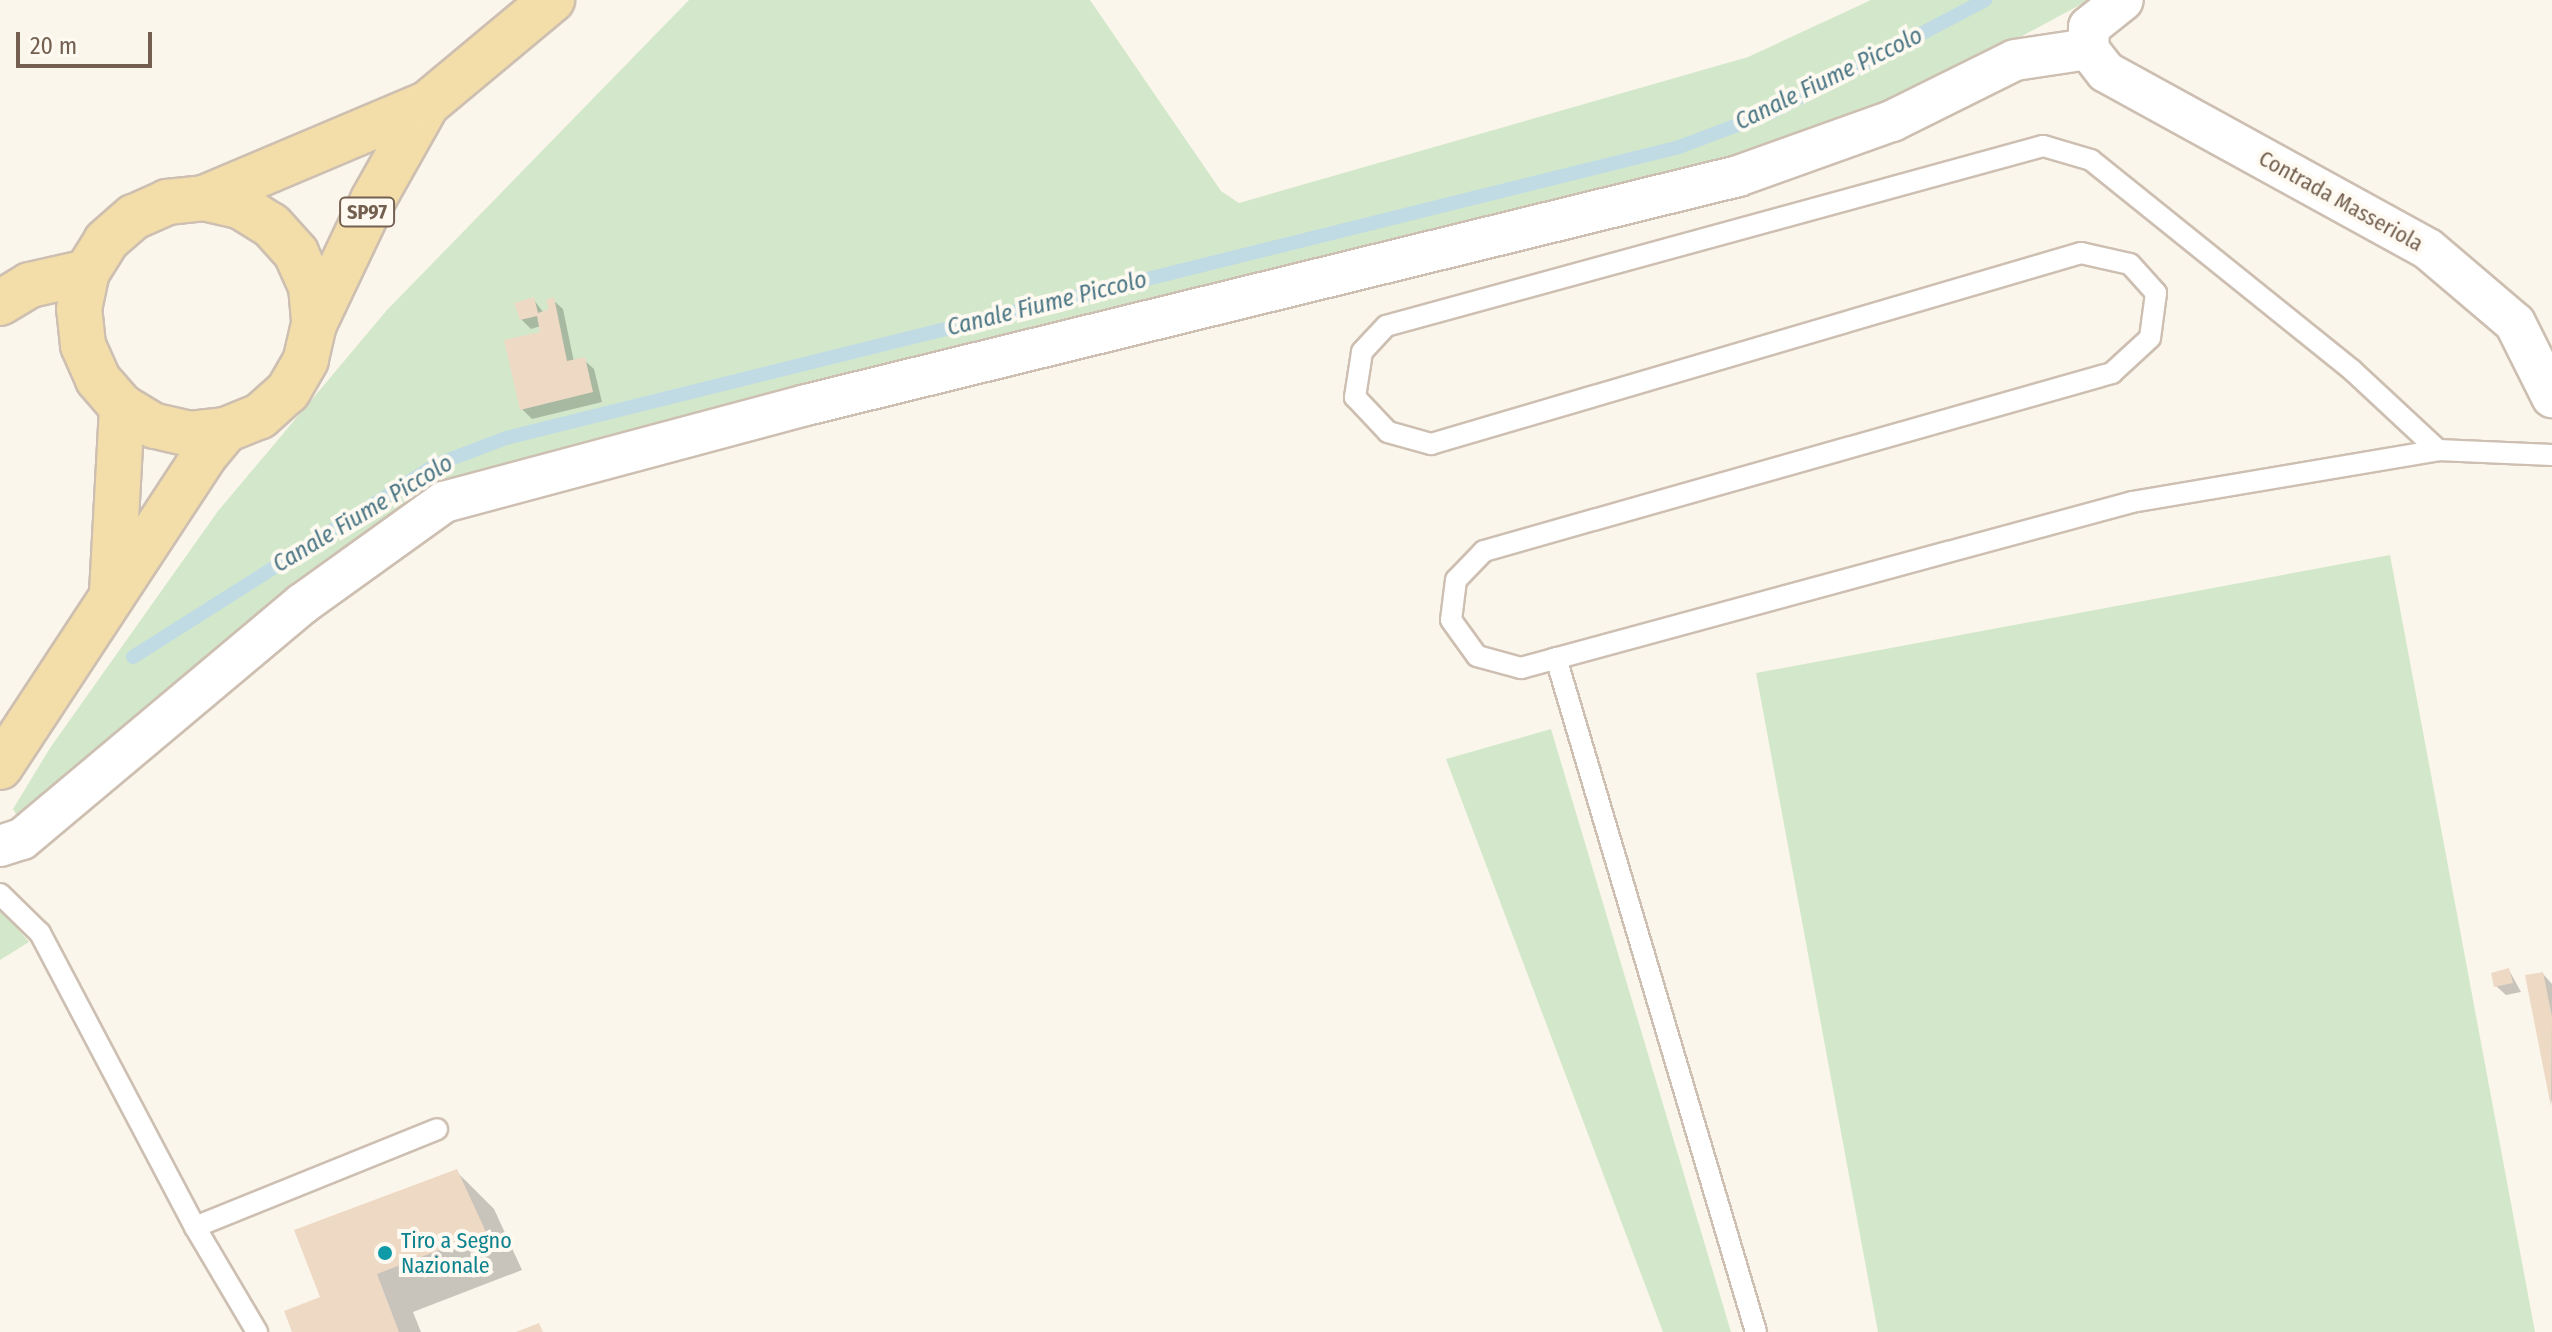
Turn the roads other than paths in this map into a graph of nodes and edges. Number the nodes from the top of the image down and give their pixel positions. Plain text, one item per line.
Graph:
1 (552, 0) edge
2 (2123, 0) edge
3 (2088, 49) junction
4 (427, 104) junction
5 (204, 198) junction
6 (87, 272) junction
7 (0, 303) edge
8 (314, 324) junction
9 (2552, 397) edge
10 (122, 407) junction
11 (226, 430) junction
12 (2438, 450) junction
13 (2552, 455) edge
14 (112, 595) junction
15 (1556, 658) junction
16 (0, 767) edge
17 (0, 846) edge
18 (0, 894) edge
19 (437, 1129) dead end
20 (195, 1227) junction
21 (257, 1332) edge
22 (1756, 1332) edge

1 - 4 main road, SP97
2 - 3 street
3 - 9 street, Contrada Masseriola
3 - 17 street
4 - 5 main road, SP97
4 - 8 main road, SP97
5 - 6 main road
5 - 8 main road
6 - 7 main road
6 - 10 main road
8 - 11 main road
10 - 11 main road
10 - 14 main road
11 - 14 main road
12 - 13 lane
12 - 15 lane
12 - 15 lane
14 - 16 main road
15 - 22 lane
18 - 20 lane
19 - 20 lane
20 - 21 lane

